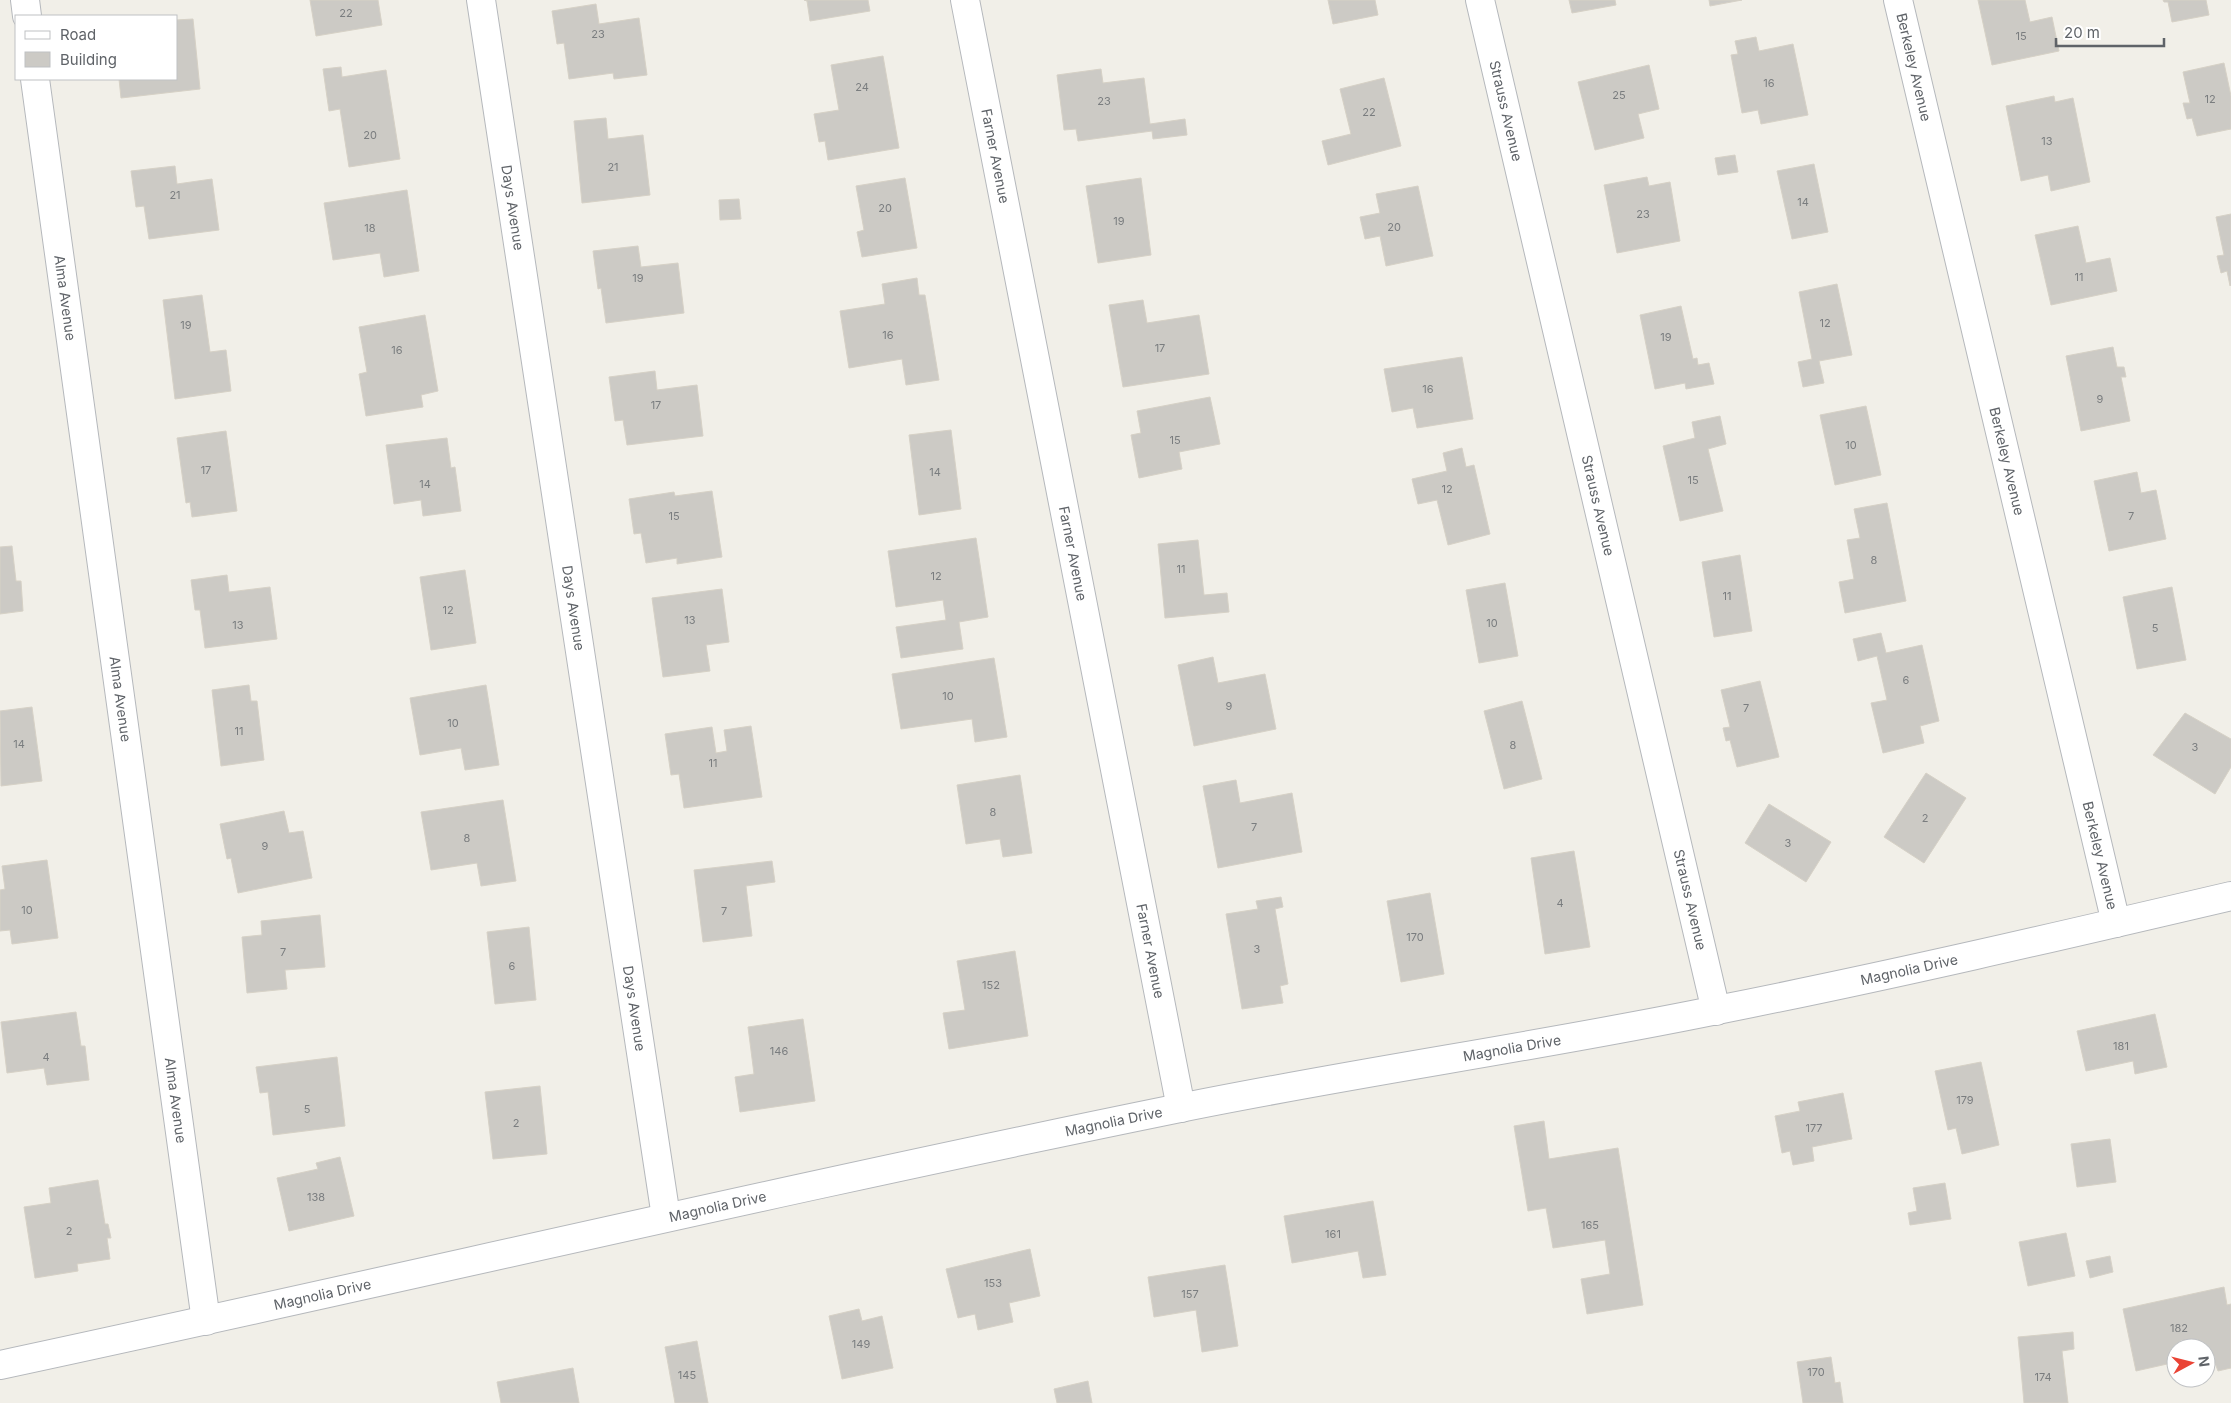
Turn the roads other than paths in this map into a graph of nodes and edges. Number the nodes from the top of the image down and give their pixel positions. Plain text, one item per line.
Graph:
1 (25, 0) edge
2 (481, 0) edge
3 (965, 0) edge
4 (1480, 0) edge
5 (1898, 0) edge
6 (27, 15) edge
7 (35, 80) edge
8 (2231, 896) edge
9 (2116, 923) junction
10 (1716, 1011) junction
11 (1181, 1108) junction
12 (666, 1217) junction
13 (206, 1321) junction
14 (0, 1365) edge

1 - 6 street
2 - 12 street, Days Avenue
3 - 11 street, Farner Avenue
4 - 10 street, Strauss Avenue
5 - 9 street, Berkeley Avenue
7 - 13 street, Alma Avenue
8 - 9 street, Magnolia Drive
9 - 10 street, Magnolia Drive
10 - 11 street, Magnolia Drive
11 - 12 street, Magnolia Drive
12 - 13 street, Magnolia Drive
13 - 14 street, Magnolia Drive

